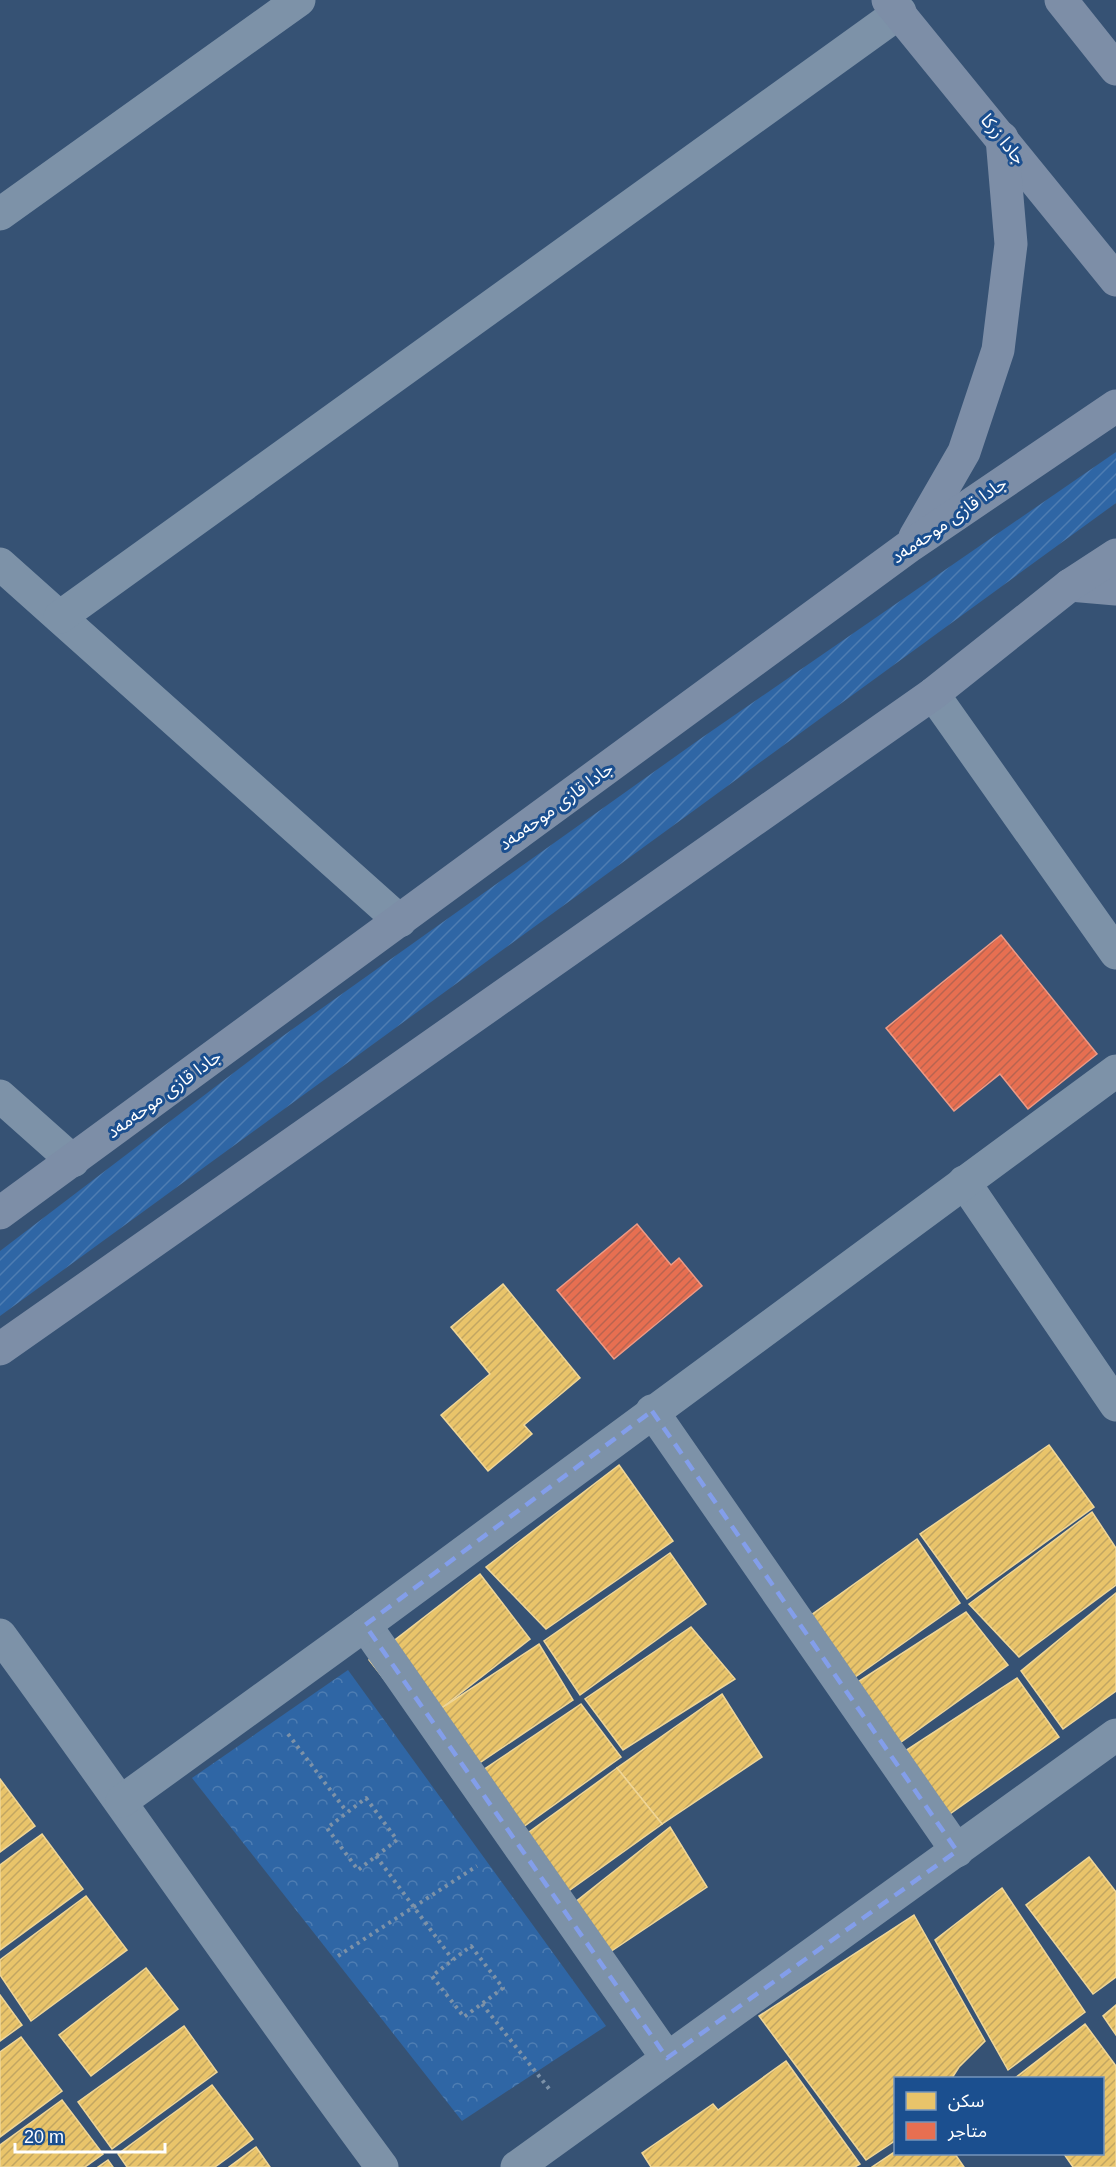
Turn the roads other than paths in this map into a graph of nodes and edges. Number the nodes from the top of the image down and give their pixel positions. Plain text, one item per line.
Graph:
1 (1061, 0) edge
2 (278, 5) edge
3 (894, 6) edge
4 (1116, 69) edge
5 (1002, 138) junction
6 (0, 214) edge
7 (1116, 280) edge
8 (1113, 411) edge
9 (911, 545) junction
10 (1116, 555) edge
11 (0, 564) edge
12 (1070, 585) junction
13 (1116, 589) edge
14 (60, 617) junction
15 (933, 694) junction
16 (400, 921) junction
17 (1116, 952) edge
18 (1116, 1071) edge
19 (0, 1096) edge
20 (73, 1161) junction
21 (964, 1182) junction
22 (0, 1213) edge
23 (0, 1349) edge
24 (1116, 1405) edge
25 (652, 1411) junction
26 (365, 1625) junction
27 (0, 1635) edge
28 (1116, 1736) edge
29 (122, 1801) junction
30 (957, 1851) junction
31 (667, 2058) junction
32 (382, 2167) edge
33 (517, 2167) edge

1 - 4 main road
2 - 6 street
3 - 5 main road, جادا زرکا
3 - 14 street
5 - 7 main road, جادا زرکا
5 - 9 main road
8 - 9 main road, جادا قازی موحەمەد
9 - 16 main road, جادا قازی موحەمەد
10 - 12 main road
11 - 14 street
12 - 13 main road
12 - 15 main road
14 - 16 street
15 - 17 street
15 - 23 main road
16 - 20 main road, جادا قازی موحەمەد
18 - 21 street
19 - 20 street
20 - 22 main road, جادا قازی موحەمەد
21 - 24 street
21 - 25 street
25 - 26 street
25 - 30 street
26 - 29 street
26 - 31 street
27 - 29 street
28 - 30 street
29 - 32 street
30 - 31 street
31 - 33 street

